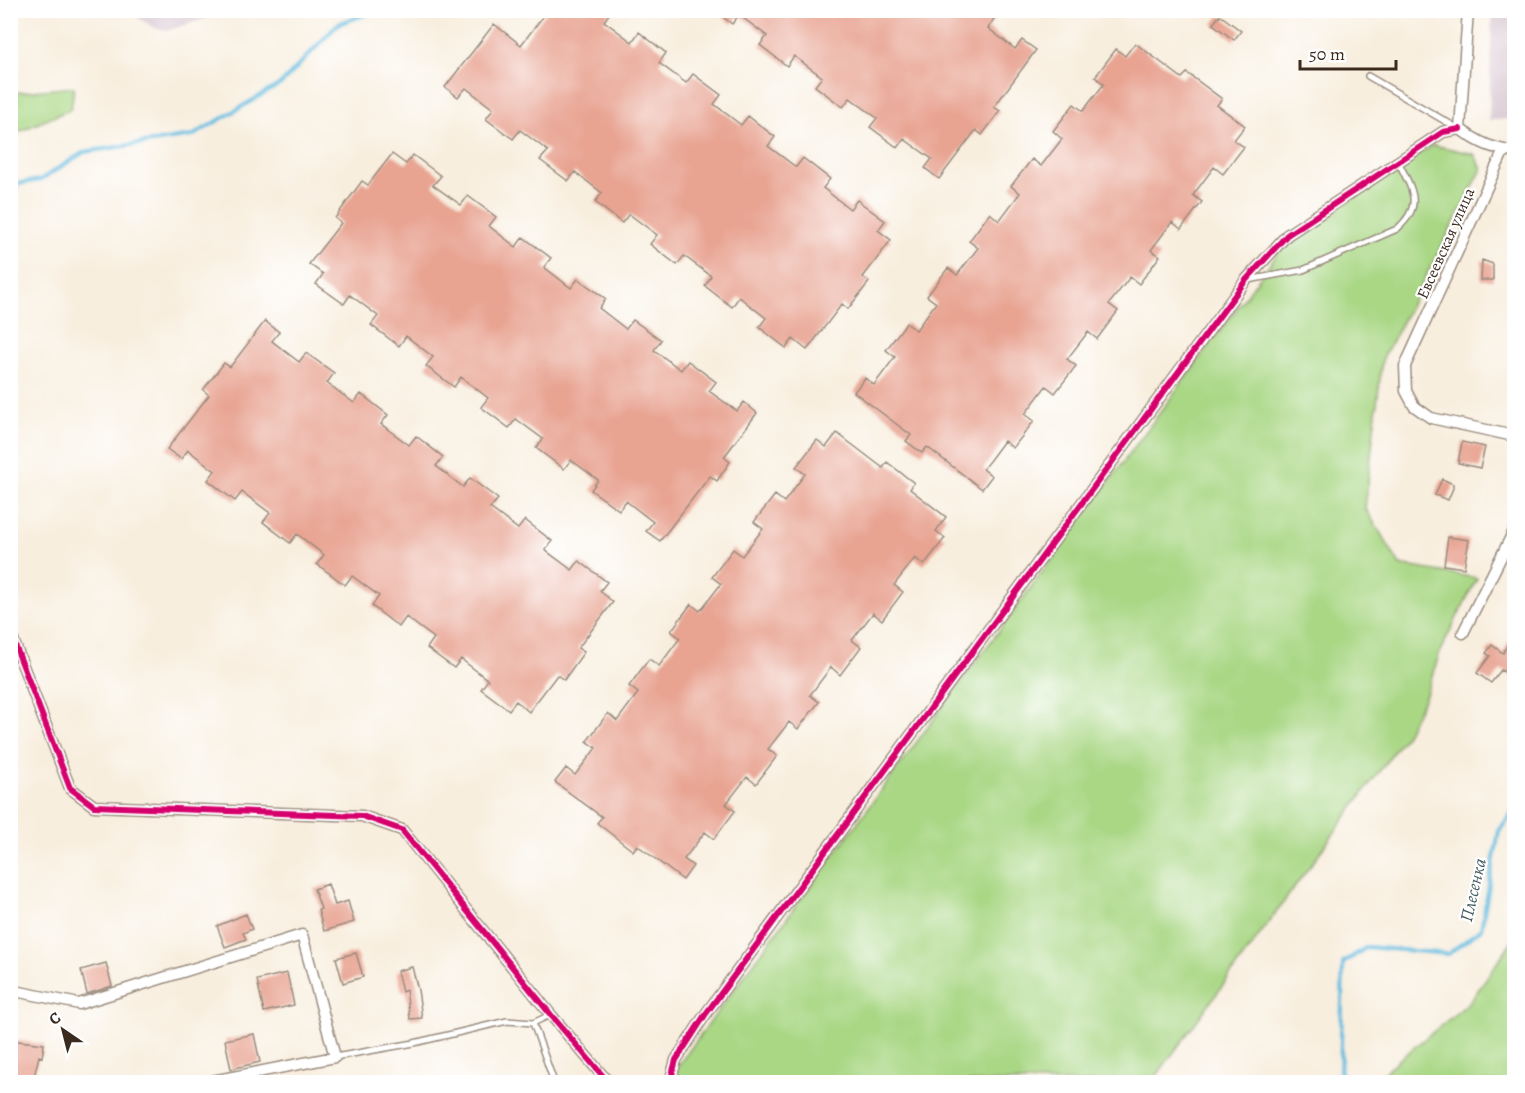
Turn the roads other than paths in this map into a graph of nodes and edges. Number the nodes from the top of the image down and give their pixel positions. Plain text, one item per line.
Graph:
1 (1468, 10) edge
2 (1368, 76) dead end
3 (1460, 129) junction
4 (1509, 151) edge
5 (1398, 161) junction
6 (1246, 280) junction
7 (1515, 436) edge
8 (1515, 531) edge
9 (10, 632) edge
10 (1463, 633) dead end
11 (10, 990) edge
12 (551, 1015) junction
13 (533, 1023) junction
14 (335, 1057) junction
15 (207, 1083) edge
16 (554, 1083) edge
17 (608, 1083) edge
18 (670, 1083) edge

1 - 3 street
2 - 3 lane
3 - 4 street, Евсеевская улица
3 - 5 street
4 - 7 street, Евсеевская улица
5 - 6 street
5 - 6 lane
6 - 18 street
8 - 10 street
9 - 12 street
11 - 14 street
12 - 13 lane
12 - 17 street
13 - 14 lane
13 - 16 lane
14 - 15 street

